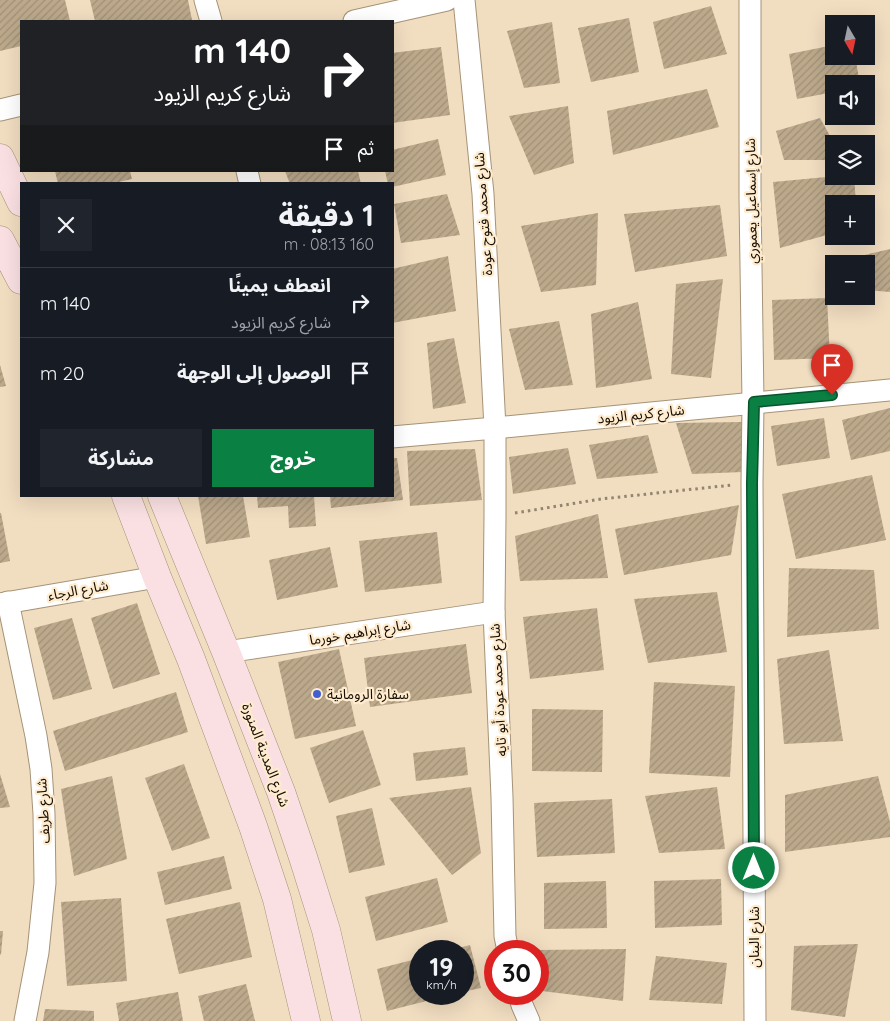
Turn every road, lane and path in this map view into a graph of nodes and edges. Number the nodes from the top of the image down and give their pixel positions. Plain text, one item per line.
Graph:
1 (205, 0) edge
2 (448, 0) edge
3 (464, 0) edge
4 (750, 0) edge
5 (211, 20) edge
6 (358, 20) edge
7 (20, 105) edge
8 (0, 110) edge
9 (0, 158) edge
10 (20, 200) edge
11 (0, 240) edge
12 (20, 278) edge
13 (890, 390) edge
14 (754, 402) junction
15 (495, 428) junction
16 (394, 437) edge
17 (752, 483) junction
18 (126, 497) edge
19 (162, 497) edge
20 (496, 516) junction
21 (157, 577) junction
22 (4, 603) edge
23 (494, 612) junction
24 (226, 652) junction
25 (506, 940) edge
26 (523, 1005) edge
27 (25, 1021) edge
28 (306, 1021) edge
29 (347, 1021) edge
30 (529, 1021) edge
31 (755, 1021) edge

1 - 5 street
2 - 6 street
3 - 15 street, شارع محمد فتوح عودة
4 - 14 street, شارع إسماعيل يعموري
7 - 8 street
9 - 10 main road
11 - 12 main road
13 - 14 street, شارع كريم الزيود
14 - 15 street, شارع كريم الزيود
14 - 17 street, شارع البنان
15 - 16 street, شارع كريم الزيود
15 - 20 street, شارع محمد عودة أبو تايه
17 - 20 path
17 - 31 street, شارع البنان
18 - 21 main road
19 - 24 main road, شارع المدينة المنورة
20 - 23 street, شارع محمد عودة أبو تايه
21 - 22 street, شارع الرجاء
21 - 28 main road
22 - 27 street, شارع طريف
23 - 24 street, شارع إبراهيم خورما
23 - 25 street, شارع محمد عودة أبو تايه
24 - 29 main road, شارع المدينة المنورة
26 - 30 street

